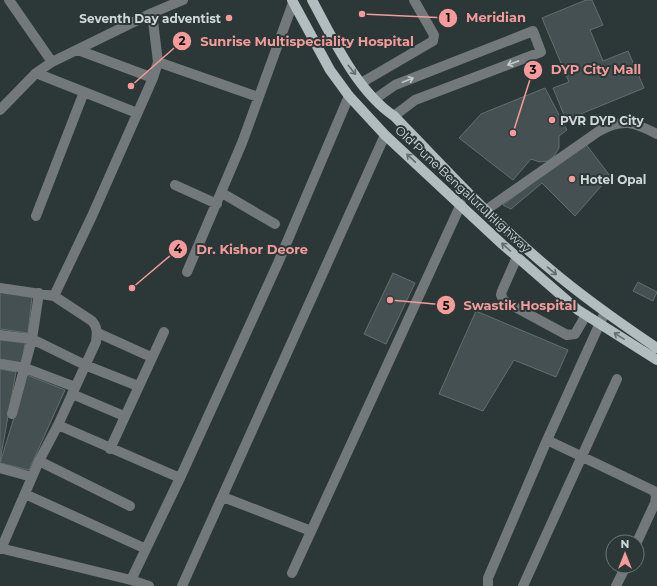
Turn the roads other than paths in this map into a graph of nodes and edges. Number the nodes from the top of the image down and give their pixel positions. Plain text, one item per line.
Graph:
1 (9, 0) edge
2 (183, 0) edge
3 (312, 0) edge
4 (414, 0) edge
5 (292, 1) edge
6 (152, 13) junction
7 (78, 50) junction
8 (52, 62) junction
9 (158, 62) junction
10 (36, 73) junction
11 (153, 78) junction
12 (362, 82) junction
13 (84, 92) junction
14 (349, 96) junction
15 (258, 97) junction
16 (375, 99) junction
17 (0, 110) edge
18 (137, 113) junction
19 (394, 116) junction
20 (657, 134) edge
21 (385, 135) junction
22 (175, 185) dead end
23 (222, 193) junction
24 (217, 204) junction
25 (461, 204) junction
26 (486, 210) junction
27 (36, 216) dead end
28 (275, 224) dead end
29 (517, 257) junction
30 (187, 272) dead end
31 (0, 288) edge
32 (39, 293) junction
33 (54, 296) junction
34 (605, 312) junction
35 (586, 315) junction
36 (598, 323) junction
37 (164, 332) dead end
38 (98, 333) junction
39 (0, 334) edge
40 (32, 339) junction
41 (151, 357) junction
42 (656, 357) edge
43 (0, 364) edge
44 (85, 365) junction
45 (24, 368) junction
46 (618, 379) dead end
47 (138, 386) junction
48 (73, 390) junction
49 (12, 414) dead end
50 (124, 416) junction
51 (58, 425) junction
52 (546, 440) junction
53 (110, 448) junction
54 (581, 456) junction
55 (38, 461) junction
56 (0, 468) edge
57 (32, 477) junction
58 (180, 478) junction
59 (26, 494) junction
60 (223, 497) junction
61 (130, 506) dead end
62 (311, 531) junction
63 (641, 534) edge
64 (1, 548) edge
65 (146, 549) junction
66 (292, 573) dead end
67 (622, 574) edge
68 (131, 580) junction
69 (149, 586) edge
70 (182, 586) edge
71 (488, 586) edge
72 (523, 586) edge
73 (616, 586) edge

1 - 8 street
2 - 6 street
3 -> 12 main road, Old Pune Bengaluru Highway
4 - 12 street
5 - 14 main road, Old Pune Bengaluru Highway
5 - 15 street
6 - 7 street
6 - 9 street
7 - 8 street
7 - 11 street
8 - 10 street
9 - 11 street
9 - 15 street
10 - 13 street
10 - 17 street
11 - 18 street
12 - 16 main road, Old Pune Bengaluru Highway
13 - 18 street
13 - 27 street
14 - 21 main road, Old Pune Bengaluru Highway
14 - 58 street
15 - 23 street
16 - 19 main road, Old Pune Bengaluru Highway
16 -> 19 street
18 - 33 street
19 - 26 main road, Old Pune Bengaluru Highway
20 - 26 street
25 -> 21 main road, Old Pune Bengaluru Highway
21 - 60 street
22 - 24 street
23 - 24 street
23 - 28 street
24 - 30 street
29 -> 25 main road, Old Pune Bengaluru Highway
25 - 62 street
26 -> 34 main road, Old Pune Bengaluru Highway
29 - 35 main road, Old Pune Bengaluru Highway
29 - 35 street
31 - 32 street
32 - 33 street
32 - 40 street
33 - 38 street
34 - 36 street
34 - 42 main road, Old Pune Bengaluru Highway
35 - 36 main road, Old Pune Bengaluru Highway
42 -> 36 main road, Old Pune Bengaluru Highway
36 - 52 street
37 - 41 street
38 - 41 street
38 - 44 street
39 - 40 street
40 - 44 street
40 - 45 street
41 - 47 street
43 - 45 street
44 - 47 street
44 - 48 street
45 - 48 street
45 - 49 street
46 - 54 street
47 - 50 street
48 - 50 street
48 - 51 street
50 - 53 street
51 - 53 street
51 - 55 street
52 - 54 street
52 - 71 street
53 - 58 street
54 - 63 street
54 - 72 street
55 - 57 street
55 - 61 street
56 - 57 street
57 - 59 street
58 - 65 street
59 - 64 street
59 - 65 street
60 - 62 street
60 - 70 street
62 - 66 street
64 - 68 street
65 - 68 street
67 - 73 street
68 - 69 street

